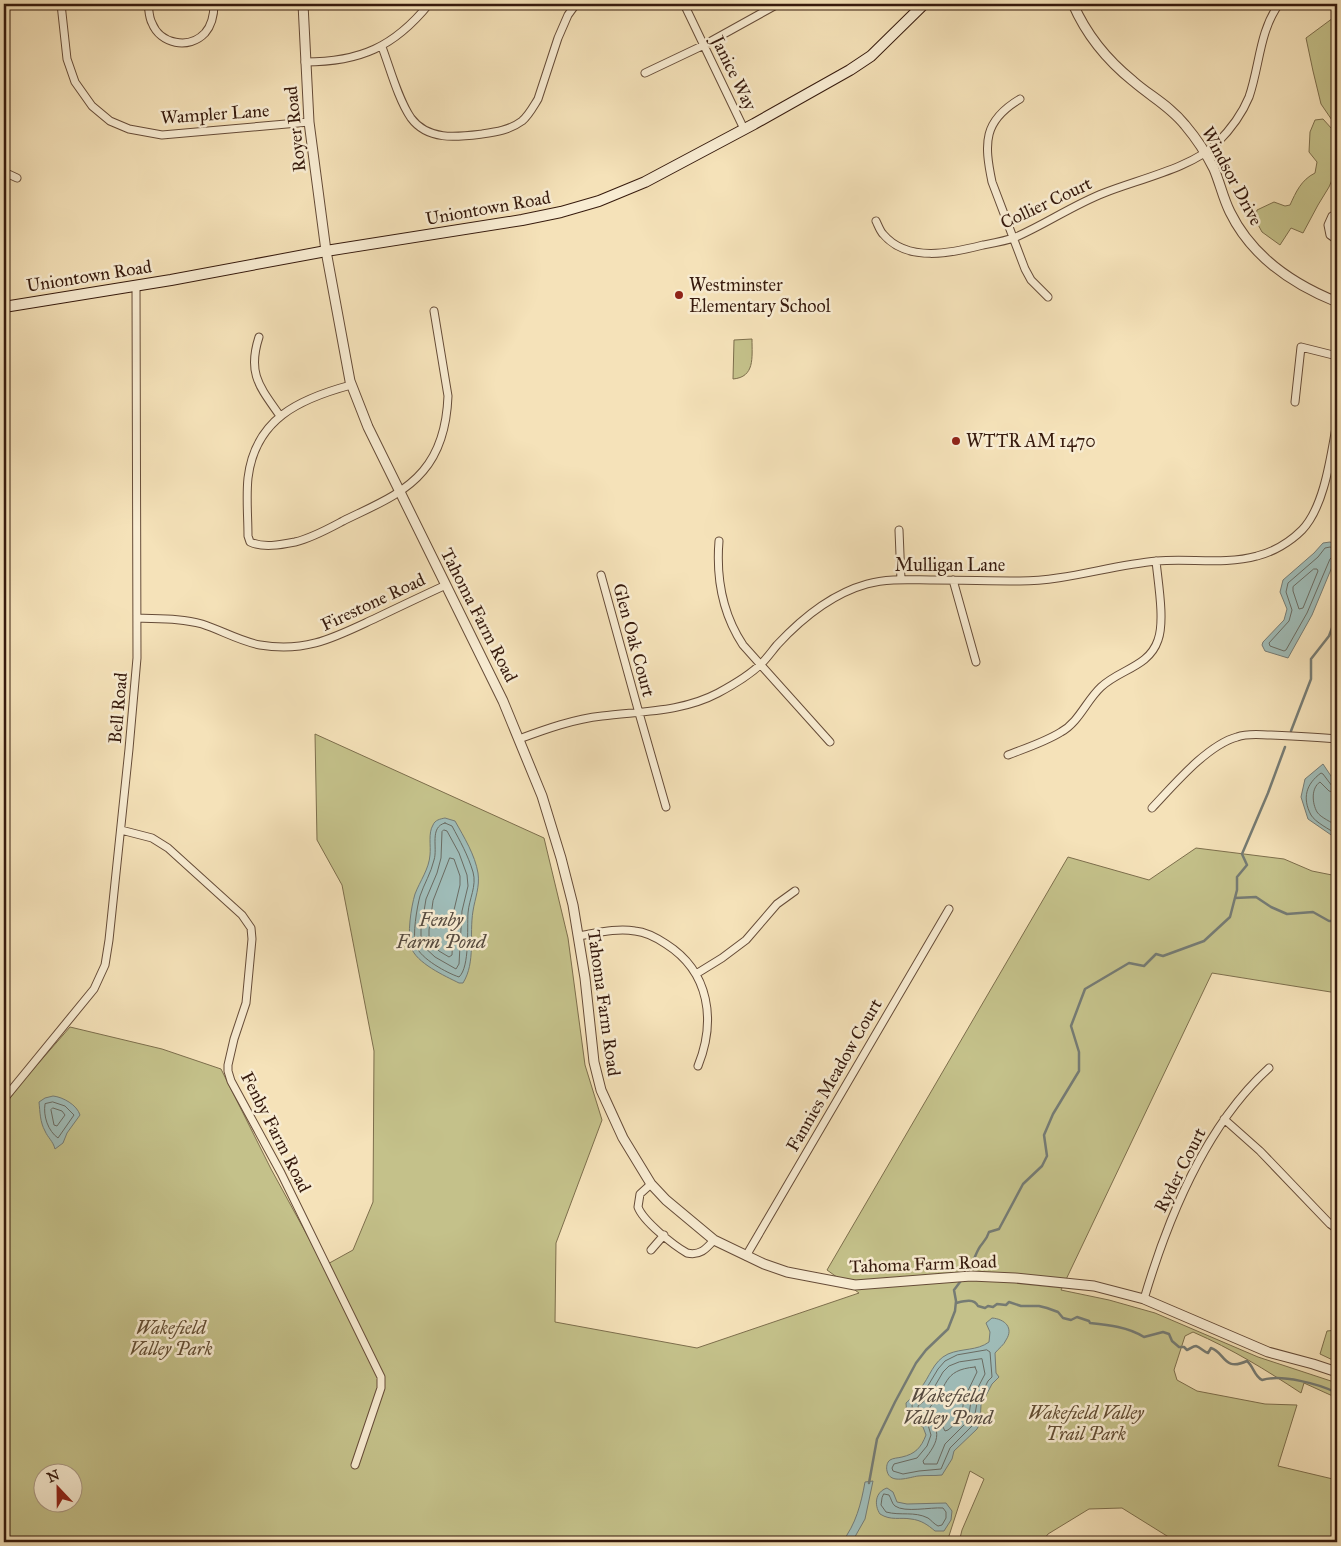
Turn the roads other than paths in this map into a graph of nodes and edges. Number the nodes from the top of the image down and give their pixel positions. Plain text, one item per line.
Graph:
1 (148, 4) edge
2 (214, 4) edge
3 (303, 4) edge
4 (429, 4) edge
5 (576, 4) edge
6 (684, 4) edge
7 (778, 4) edge
8 (924, 4) edge
9 (1073, 4) edge
10 (1279, 4) edge
11 (64, 5) edge
12 (704, 45) junction
13 (382, 47) junction
14 (305, 62) junction
15 (646, 73) dead end
16 (1020, 99) dead end
17 (308, 122) junction
18 (744, 129) junction
19 (1205, 154) junction
20 (4, 172) edge
21 (17, 178) dead end
22 (1337, 213) edge
23 (876, 221) dead end
24 (1013, 238) junction
25 (1337, 240) edge
26 (326, 251) junction
27 (136, 285) junction
28 (1048, 297) dead end
29 (1337, 302) edge
30 (4, 307) edge
31 (434, 311) dead end
32 (259, 337) dead end
33 (1337, 356) edge
34 (351, 385) junction
35 (1295, 402) dead end
36 (280, 416) junction
37 (1337, 422) edge
38 (400, 492) junction
39 (899, 530) dead end
40 (719, 541) dead end
41 (1156, 561) junction
42 (601, 575) dead end
43 (900, 580) junction
44 (953, 580) junction
45 (446, 585) junction
46 (137, 618) junction
47 (976, 662) dead end
48 (761, 664) junction
49 (639, 713) junction
50 (519, 739) junction
51 (1337, 739) edge
52 (830, 742) dead end
53 (1008, 755) dead end
54 (666, 807) dead end
55 (1152, 808) dead end
56 (121, 830) junction
57 (794, 891) dead end
58 (949, 909) dead end
59 (578, 936) junction
60 (696, 974) junction
61 (698, 1066) dead end
62 (1269, 1068) dead end
63 (4, 1099) edge
64 (1224, 1119) junction
65 (651, 1184) junction
66 (1337, 1229) edge
67 (664, 1235) junction
68 (714, 1240) junction
69 (651, 1250) dead end
70 (746, 1256) junction
71 (1144, 1299) junction
72 (1337, 1372) edge
73 (355, 1465) dead end

1 - 2 street
3 - 14 street, Royer Road
4 - 13 street
5 - 13 street
6 - 12 street, Janice Way
7 - 12 street
8 - 18 main road, Uniontown Road
9 - 19 street, Windsor Drive
10 - 19 street
11 - 17 street, Wampler Lane
12 - 15 street
12 - 18 street, Janice Way
13 - 14 street
14 - 17 street, Royer Road
16 - 24 street
17 - 26 street, Royer Road
18 - 26 main road, Uniontown Road
19 - 24 street, Collier Court
19 - 29 street, Windsor Drive
20 - 21 street
22 - 25 street
23 - 24 street, Collier Court
24 - 28 street
26 - 27 main road, Uniontown Road
26 - 34 street, Tahoma Farm Road
27 - 30 main road, Uniontown Road
27 - 46 street, Bell Road
31 - 38 street
32 - 36 street
33 - 35 street
34 - 36 street
34 - 38 street, Tahoma Farm Road
36 - 38 street
37 - 41 street, Mulligan Lane
38 - 45 street, Tahoma Farm Road
39 - 43 street
40 - 48 street
41 - 44 street, Mulligan Lane
41 - 53 street
42 - 49 street, Glen Oak Court
43 - 44 street, Mulligan Lane
43 - 48 street, Mulligan Lane
44 - 47 street
45 - 46 street, Firestone Road
45 - 50 street, Tahoma Farm Road
46 - 56 street, Bell Road
48 - 49 street, Mulligan Lane
48 - 52 street
49 - 50 street, Mulligan Lane
49 - 54 street, Glen Oak Court
50 - 59 street, Tahoma Farm Road
51 - 55 street
56 - 63 street, Bell Road
56 - 73 street, Fenby Farm Road
57 - 60 street
58 - 70 street, Fannies Meadow Court
59 - 60 street
59 - 65 street, Tahoma Farm Road
60 - 61 street
62 - 64 street, Ryder Court
64 - 66 street
64 - 71 street, Ryder Court
65 - 67 street
65 - 68 street, Tahoma Farm Road
67 - 68 street
67 - 69 street
68 - 70 street, Tahoma Farm Road
70 - 71 street, Tahoma Farm Road
71 - 72 street, Tahoma Farm Road

